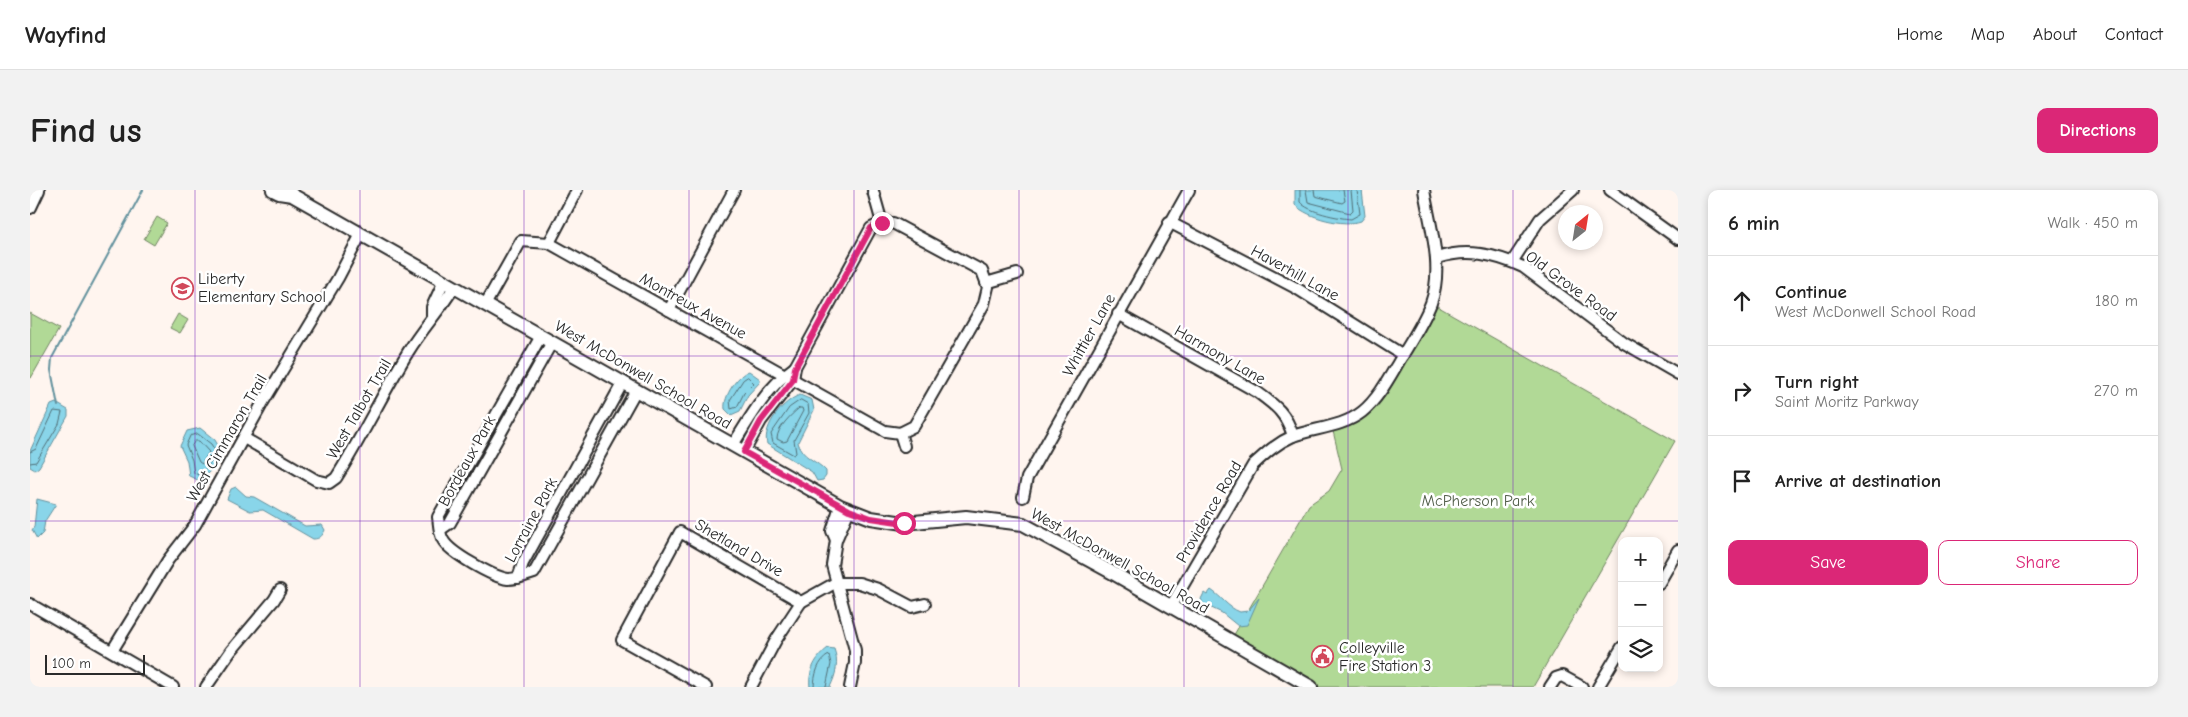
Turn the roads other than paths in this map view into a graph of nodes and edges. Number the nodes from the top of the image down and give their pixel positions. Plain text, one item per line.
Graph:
1 (38, 190) edge
2 (273, 190) edge
3 (577, 190) edge
4 (734, 190) edge
5 (1189, 190) edge
6 (1424, 190) edge
7 (1573, 190) edge
8 (1610, 190) edge
9 (873, 191) edge
10 (292, 192) edge
11 (30, 207) edge
12 (1169, 222) junction
13 (882, 223) junction
14 (361, 234) junction
15 (1678, 239) edge
16 (549, 243) junction
17 (1436, 258) junction
18 (1512, 262) junction
19 (1017, 274) dead end
20 (986, 283) junction
21 (449, 284) junction
22 (485, 305) junction
23 (669, 310) junction
24 (1118, 314) junction
25 (546, 339) junction
26 (1403, 354) junction
27 (525, 364) junction
28 (536, 370) junction
29 (1678, 374) edge
30 (789, 377) junction
31 (623, 382) junction
32 (636, 390) junction
33 (609, 408) junction
34 (622, 416) junction
35 (900, 433) junction
36 (1294, 436) junction
37 (244, 438) junction
38 (733, 445) junction
39 (904, 446) dead end
40 (744, 452) junction
41 (1023, 497) dead end
42 (844, 508) junction
43 (440, 530) junction
44 (1678, 550) edge
45 (518, 578) junction
46 (1660, 582) edge
47 (835, 583) junction
48 (280, 590) dead end
49 (801, 602) junction
50 (30, 604) edge
51 (925, 604) dead end
52 (1171, 606) junction
53 (112, 651) junction
54 (1618, 654) edge
55 (173, 687) edge
56 (206, 687) edge
57 (706, 687) edge
58 (751, 687) edge
59 (850, 687) edge
60 (1311, 687) edge
61 (1550, 687) edge
62 (1582, 687) edge
63 (1598, 687) edge

1 - 11 main road
2 - 10 main road, West McDonwell School Road
3 - 16 street
4 - 23 street
5 - 12 street, Whittier Lane
6 - 17 street, Providence Road
7 - 18 street
8 - 15 street
9 - 13 street
10 - 14 main road, West McDonwell School Road
12 - 24 street, Whittier Lane
12 - 26 street, Haverhill Lane
13 - 20 street
13 - 30 street
14 - 21 main road, West McDonwell School Road
14 - 37 street, West Cimmaron Trail
16 - 22 street, Montreux Avenue
16 - 23 street, Montreux Avenue
17 - 18 street, Old Grove Road
17 - 26 street, Providence Road
18 - 29 street, Old Grove Road
19 - 20 street
20 - 35 street
21 - 22 main road, West McDonwell School Road
21 - 37 street, West Talbot Trail
22 - 25 main road, West McDonwell School Road
23 - 30 street, Montreux Avenue
24 - 36 street, Harmony Lane
24 - 41 street, Whittier Lane
25 - 27 street, Bordeaux Park
25 - 28 street, Bordeaux Park
25 - 31 main road, West McDonwell School Road
26 - 36 street, Providence Road
27 - 28 street
27 - 43 street, Bordeaux Park
28 - 43 street, Bordeaux Park
30 - 35 street, Montreux Avenue
30 - 38 street
30 - 40 street
31 - 32 main road, West McDonwell School Road
31 - 33 street, Lorraine Park
32 - 34 street, Lorraine Park
32 - 38 main road, West McDonwell School Road
33 - 34 street
33 - 45 street, Lorraine Park
34 - 45 street, Lorraine Park
35 - 39 street
36 - 52 street, Providence Road
37 - 53 street, West Cimmaron Trail
38 - 40 main road, West McDonwell School Road
40 - 42 main road, West McDonwell School Road
42 - 47 street
42 - 52 main road, West McDonwell School Road
43 - 45 street
44 - 46 street
47 - 49 street
47 - 51 street
47 - 59 street
48 - 56 street
49 - 57 street, Shetland Drive
49 - 58 street
50 - 53 street
52 - 60 main road, West McDonwell School Road
53 - 55 street
54 - 63 street
61 - 62 street

